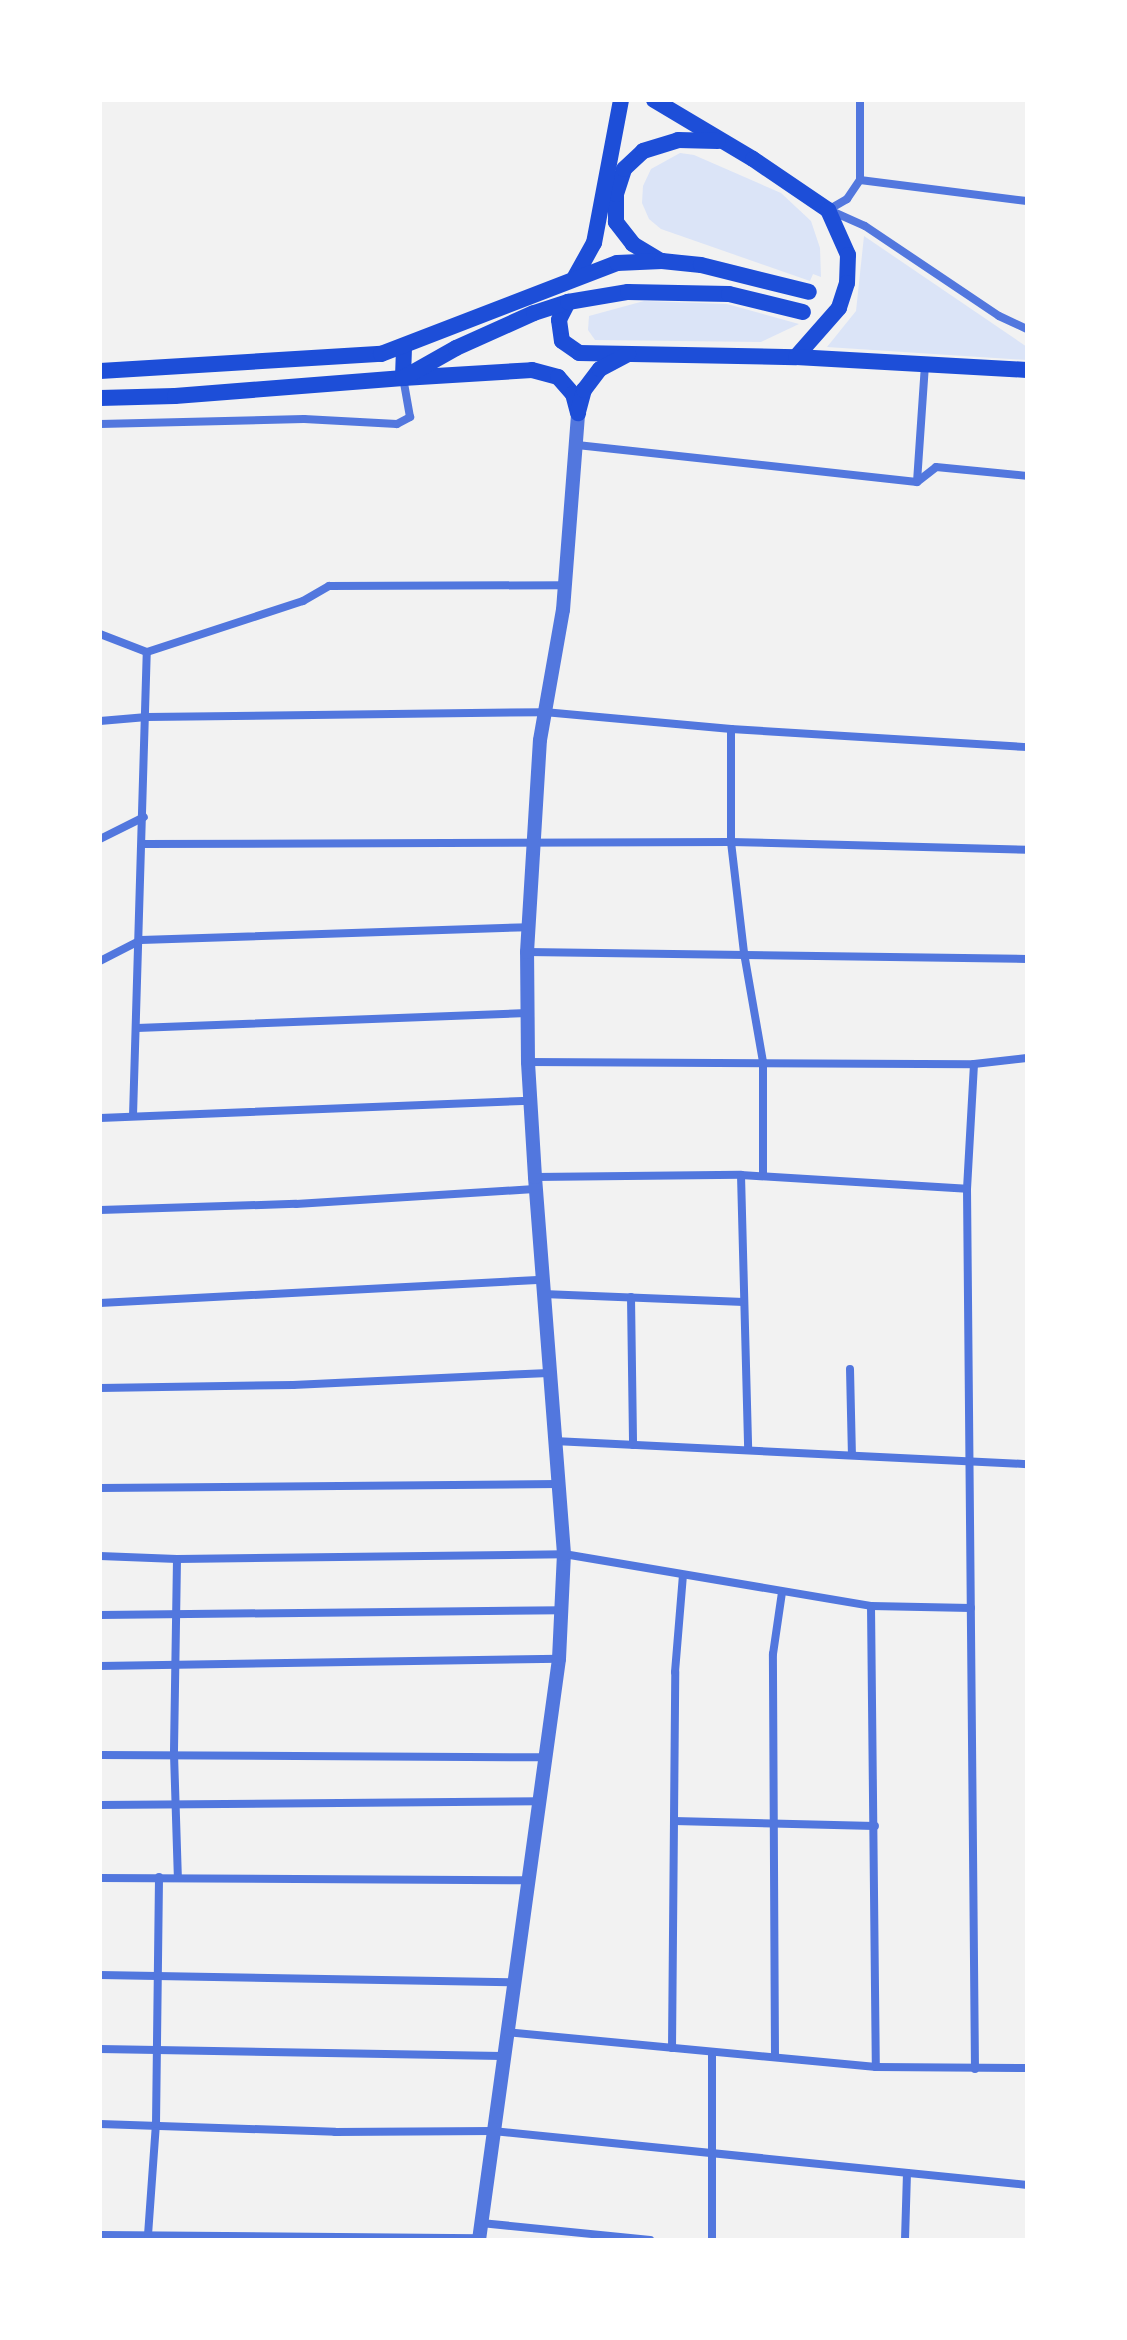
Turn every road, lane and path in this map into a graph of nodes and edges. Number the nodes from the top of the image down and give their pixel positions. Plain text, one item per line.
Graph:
1 (621, 100) edge
2 (654, 100) edge
3 (860, 100) edge
4 (718, 141) junction
5 (860, 180) junction
6 (1027, 201) edge
7 (828, 210) junction
8 (662, 261) junction
9 (575, 277) junction
10 (809, 292) dead end
11 (568, 302) junction
12 (803, 312) dead end
13 (1027, 329) edge
14 (404, 348) junction
15 (630, 353) junction
16 (796, 357) junction
17 (925, 365) junction
18 (1027, 370) edge
19 (100, 371) edge
20 (403, 378) junction
21 (100, 398) edge
22 (578, 413) junction
23 (100, 424) edge
24 (577, 445) junction
25 (1027, 476) edge
26 (917, 482) junction
27 (564, 585) junction
28 (100, 634) edge
29 (147, 652) junction
30 (544, 712) junction
31 (147, 717) junction
32 (100, 721) edge
33 (731, 729) junction
34 (1027, 747) edge
35 (144, 817) junction
36 (100, 839) edge
37 (533, 842) junction
38 (731, 842) junction
39 (143, 844) junction
40 (1027, 850) edge
41 (528, 927) junction
42 (141, 940) junction
43 (527, 952) junction
44 (744, 953) junction
45 (1027, 959) edge
46 (100, 961) edge
47 (527, 1013) junction
48 (137, 1028) junction
49 (1027, 1058) edge
50 (528, 1062) junction
51 (763, 1062) junction
52 (974, 1064) junction
53 (530, 1101) junction
54 (133, 1116) junction
55 (100, 1118) edge
56 (741, 1175) junction
57 (763, 1176) junction
58 (535, 1183) junction
59 (967, 1189) junction
60 (100, 1210) edge
61 (543, 1287) junction
62 (631, 1297) junction
63 (744, 1302) junction
64 (100, 1303) edge
65 (850, 1369) dead end
66 (549, 1373) junction
67 (100, 1388) edge
68 (554, 1441) junction
69 (633, 1445) junction
70 (748, 1450) junction
71 (852, 1454) junction
72 (970, 1459) junction
73 (1027, 1464) edge
74 (558, 1484) junction
75 (100, 1488) edge
76 (564, 1554) junction
77 (100, 1556) edge
78 (177, 1559) junction
79 (683, 1575) junction
80 (782, 1592) junction
81 (871, 1606) junction
82 (971, 1608) junction
83 (561, 1610) junction
84 (175, 1614) junction
85 (100, 1615) edge
86 (559, 1659) junction
87 (174, 1665) junction
88 (100, 1666) edge
89 (174, 1754) junction
90 (100, 1755) edge
91 (546, 1757) junction
92 (539, 1801) junction
93 (175, 1803) junction
94 (100, 1805) edge
95 (674, 1821) junction
96 (774, 1824) junction
97 (875, 1826) junction
98 (159, 1877) junction
99 (100, 1878) edge
100 (178, 1878) junction
101 (528, 1880) junction
102 (100, 1975) edge
103 (158, 1975) junction
104 (512, 1982) junction
105 (505, 2032) junction
106 (672, 2048) junction
107 (100, 2049) edge
108 (157, 2049) junction
109 (712, 2052) junction
110 (502, 2056) junction
111 (775, 2057) junction
112 (876, 2067) junction
113 (1027, 2068) edge
114 (975, 2069) junction
115 (100, 2124) edge
116 (156, 2124) junction
117 (493, 2131) junction
118 (711, 2153) junction
119 (907, 2173) junction
120 (1027, 2185) edge
121 (480, 2234) edge
122 (100, 2235) edge
123 (148, 2235) junction
124 (650, 2240) edge
125 (712, 2240) edge
126 (905, 2240) edge

1 - 9 main road
2 - 4 main road
3 - 5 street
4 - 7 main road
4 - 8 main road
5 - 6 street
5 - 7 street
7 - 13 street
7 - 16 main road
8 - 9 main road
8 - 10 main road
9 - 14 main road
11 - 12 main road
11 - 15 main road
11 - 20 main road
14 - 19 main road
14 - 20 main road
15 - 16 main road
15 - 22 main road
16 - 17 main road
17 - 18 main road
17 - 26 street
20 - 21 main road
20 - 22 main road
20 - 23 street
22 - 24 street
24 - 26 street
24 - 27 street
25 - 26 street
27 - 29 street
27 - 30 street
28 - 29 street
29 - 31 street
30 - 31 street
30 - 33 street
30 - 37 street
31 - 32 street
31 - 35 street
33 - 34 street
33 - 38 street
35 - 36 street
35 - 39 street
37 - 38 street
37 - 39 street
37 - 41 street
38 - 40 street
38 - 44 street
39 - 42 street
41 - 42 street
41 - 43 street
42 - 46 street
42 - 48 street
43 - 44 street
43 - 47 street
44 - 45 street
44 - 51 street
47 - 48 street
47 - 50 street
48 - 54 street
49 - 52 street
50 - 51 street
50 - 53 street
51 - 52 street
51 - 57 street
52 - 59 street
53 - 54 street
53 - 58 street
54 - 55 street
56 - 57 street
56 - 58 street
56 - 63 street
57 - 59 street
58 - 60 street
58 - 61 street
59 - 72 street
61 - 62 street
61 - 64 street
61 - 66 street
62 - 63 street
62 - 69 street
63 - 70 street
65 - 71 street
66 - 67 street
66 - 68 street
68 - 69 street
68 - 74 street
69 - 70 street
70 - 71 street
71 - 72 street
72 - 73 street
72 - 82 street
74 - 75 street
74 - 76 street
76 - 78 street
76 - 79 street
76 - 83 street
77 - 78 street
78 - 84 street
79 - 80 street
79 - 95 street
80 - 81 street
80 - 96 street
81 - 82 street
81 - 97 street
82 - 114 street
83 - 84 street
83 - 86 street
84 - 85 street
84 - 87 street
86 - 87 street
86 - 91 street
87 - 88 street
87 - 89 street
89 - 90 street
89 - 91 street
89 - 93 street
91 - 92 street
92 - 93 street
92 - 101 street
93 - 94 street
93 - 100 street
95 - 96 street
95 - 106 street
96 - 97 street
96 - 111 street
97 - 112 street
98 - 99 street
98 - 100 street
98 - 103 street
100 - 101 street
101 - 104 street
102 - 103 street
103 - 104 street
103 - 108 street
104 - 105 street
105 - 106 street
105 - 110 street
106 - 109 street
107 - 108 street
108 - 110 street
108 - 116 street
109 - 111 street
109 - 118 street
110 - 117 street
111 - 112 street
112 - 114 street
113 - 114 street
115 - 116 street
116 - 117 street
116 - 123 street
117 - 118 street
117 - 121 street
118 - 119 street
118 - 125 street
119 - 120 street
119 - 126 street
121 - 123 street
121 - 124 street
122 - 123 street

